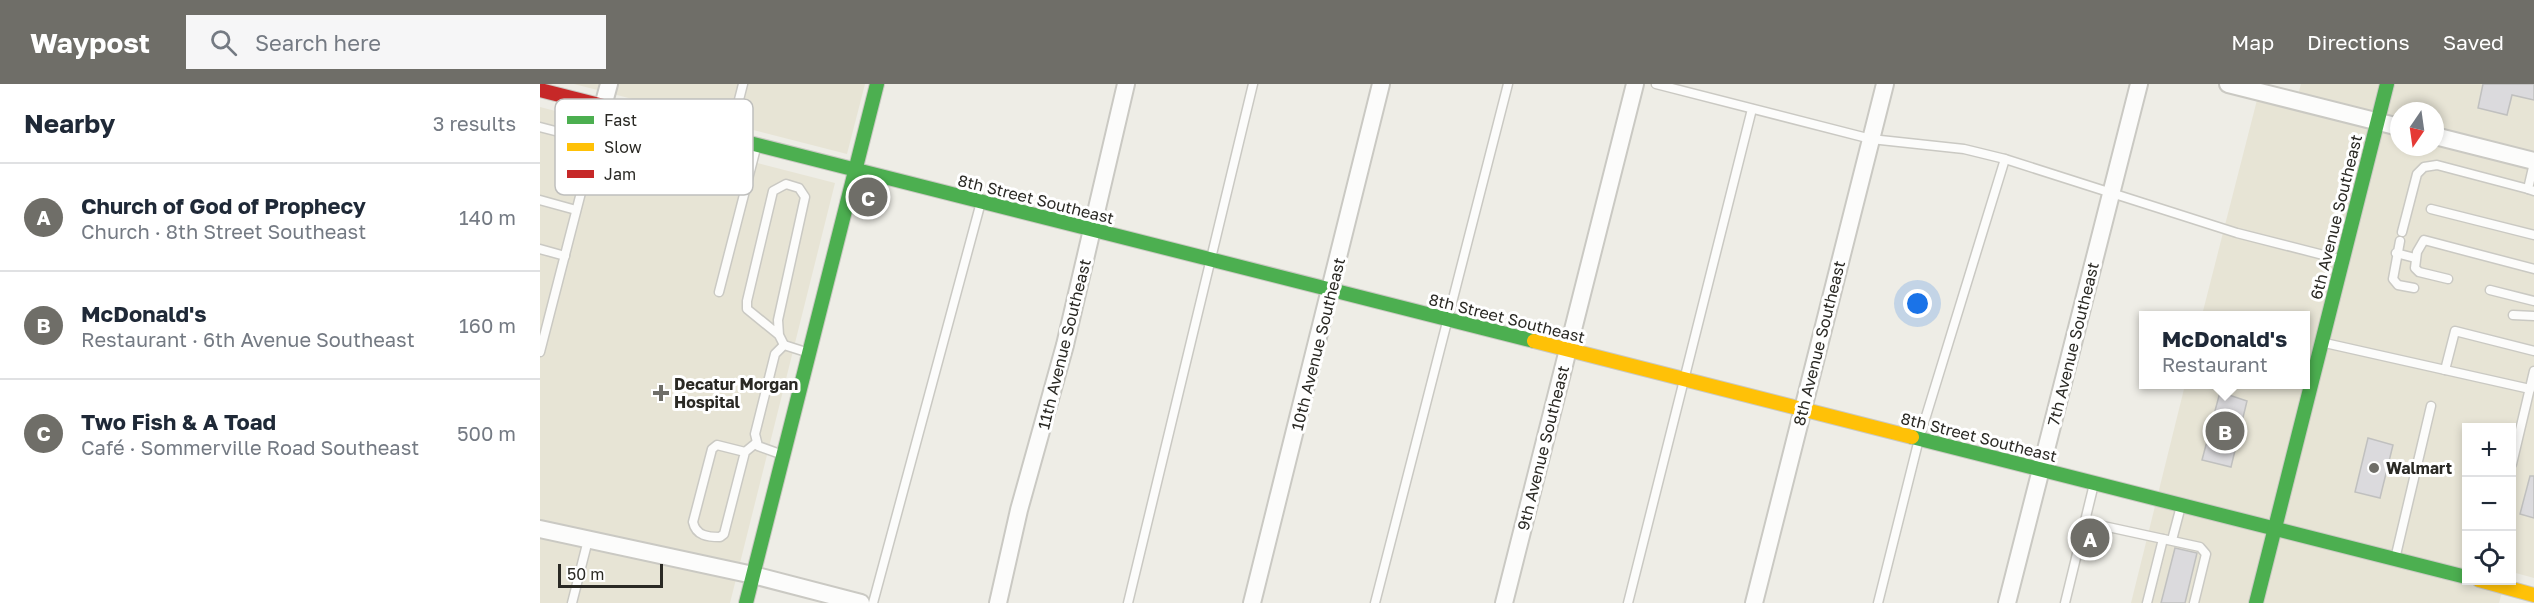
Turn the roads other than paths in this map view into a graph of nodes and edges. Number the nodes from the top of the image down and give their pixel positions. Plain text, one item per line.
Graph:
1 (609, 84) edge
2 (743, 84) edge
3 (877, 84) edge
4 (1126, 84) edge
5 (1253, 84) edge
6 (1381, 84) edge
7 (1508, 84) edge
8 (1635, 84) edge
9 (1656, 84) edge
10 (1884, 84) edge
11 (2139, 84) edge
12 (2228, 84) edge
13 (2388, 84) edge
14 (540, 90) edge
15 (575, 99) edge
16 (605, 99) edge
17 (739, 99) edge
18 (1752, 109) junction
19 (2377, 122) junction
20 (2390, 125) edge
21 (540, 127) edge
22 (555, 131) edge
23 (2444, 138) edge
24 (1871, 139) junction
25 (753, 144) edge
26 (757, 145) junction
27 (2005, 159) junction
28 (753, 160) edge
29 (2534, 162) edge
30 (855, 170) junction
31 (2531, 190) edge
32 (2112, 194) junction
33 (580, 195) edge
34 (744, 195) edge
35 (540, 200) edge
36 (981, 202) junction
37 (2431, 209) dead end
38 (576, 210) junction
39 (1093, 230) junction
40 (2534, 235) edge
41 (540, 249) edge
42 (2396, 253) junction
43 (565, 256) junction
44 (2415, 258) junction
45 (2343, 259) junction
46 (1210, 260) junction
47 (2534, 269) edge
48 (2448, 279) dead end
49 (2414, 288) dead end
50 (1331, 290) junction
51 (2490, 290) dead end
52 (719, 292) dead end
53 (2534, 301) edge
54 (2513, 315) dead end
55 (2534, 316) edge
56 (1448, 320) junction
57 (779, 335) junction
58 (2322, 342) junction
59 (784, 345) junction
60 (1568, 350) junction
61 (2534, 351) edge
62 (540, 352) edge
63 (810, 352) junction
64 (2445, 370) junction
65 (2534, 371) edge
66 (1684, 380) junction
67 (2530, 389) junction
68 (2431, 406) dead end
69 (1802, 409) junction
70 (1919, 439) junction
71 (756, 443) junction
72 (2516, 444) edge
73 (745, 452) junction
74 (784, 455) junction
75 (2042, 470) junction
76 (2095, 483) junction
77 (2181, 504) junction
78 (2085, 522) junction
79 (2275, 528) junction
80 (540, 529) edge
81 (588, 540) junction
82 (2167, 540) junction
83 (2395, 559) junction
84 (753, 575) junction
85 (2462, 576) edge
86 (2490, 585) edge
87 (2534, 595) edge
88 (2512, 596) edge
89 (573, 603) edge
90 (746, 603) edge
91 (861, 603) edge
92 (873, 603) edge
93 (998, 603) edge
94 (1128, 603) edge
95 (1252, 603) edge
96 (1375, 603) edge
97 (1504, 603) edge
98 (1628, 603) edge
99 (1755, 603) edge
100 (1878, 603) edge
101 (2007, 603) edge
102 (2065, 603) edge
103 (2147, 603) edge
104 (2194, 603) edge
105 (2256, 603) edge

1 - 16 street
2 - 17 lane
3 - 30 street
4 - 39 street, 11th Avenue Southeast
5 - 46 lane
6 - 50 street, 10th Avenue Southeast
7 - 56 lane
8 - 60 street, 9th Avenue Southeast
9 - 18 lane
10 - 24 street, 8th Avenue Southeast
11 - 32 street, 7th Avenue Southeast
12 - 19 street
13 - 19 street, 6th Avenue Southeast
14 - 15 street, 8th Street Southeast
18 - 24 lane
18 - 66 lane
19 - 20 street
19 - 45 street, 6th Avenue Southeast
21 - 22 lane
23 - 29 street
24 - 27 lane
24 - 69 street, 8th Avenue Southeast
25 - 26 street, 8th Street Southeast
26 - 28 lane
26 - 30 street, 8th Street Southeast
27 - 32 lane
27 - 70 lane
29 - 31 lane
30 - 36 street, 8th Street Southeast
30 - 63 street
31 - 42 lane
32 - 45 lane
32 - 75 street, 7th Avenue Southeast
33 - 38 lane
34 - 52 lane
35 - 38 lane
36 - 39 street, 8th Street Southeast
36 - 92 lane
37 - 40 lane
38 - 43 lane
39 - 46 street, 8th Street Southeast
39 - 93 street, 11th Avenue Southeast
41 - 43 lane
42 - 44 lane
42 - 49 lane
43 - 62 lane
44 - 47 lane
44 - 48 lane
45 - 58 street, 6th Avenue Southeast
46 - 50 street, 8th Street Southeast
46 - 94 lane
50 - 56 street, 8th Street Southeast
50 - 95 street, 10th Avenue Southeast
51 - 53 lane
54 - 55 lane
56 - 60 street, 8th Street Southeast
56 - 96 lane
57 - 57 lane
57 - 59 lane
58 - 64 lane
58 - 79 street, 6th Avenue Southeast
59 - 63 lane
59 - 71 lane
60 - 66 street, 8th Street Southeast
60 - 97 street, 9th Avenue Southeast
61 - 64 lane
63 - 74 street
64 - 67 lane
65 - 67 lane
66 - 69 street, 8th Street Southeast
66 - 98 lane
67 - 72 lane
68 - 83 lane
69 - 70 street, 8th Street Southeast
69 - 99 street, 8th Avenue Southeast
70 - 75 street, 8th Street Southeast
70 - 100 lane
71 - 73 lane
71 - 74 lane
73 - 73 lane
74 - 84 street
75 - 76 street, 8th Street Southeast
75 - 101 street, 7th Avenue Southeast
76 - 77 street, 8th Street Southeast
76 - 78 lane
77 - 79 street, 8th Street Southeast
77 - 82 lane
78 - 82 lane
78 - 102 lane
79 - 83 street, 8th Street Southeast
79 - 105 street, 6th Avenue Southeast
80 - 81 street
81 - 84 street
81 - 89 lane
82 - 103 lane
82 - 104 lane
83 - 85 street, 8th Street Southeast
84 - 90 street
84 - 91 street
86 - 88 street
87 - 88 street

